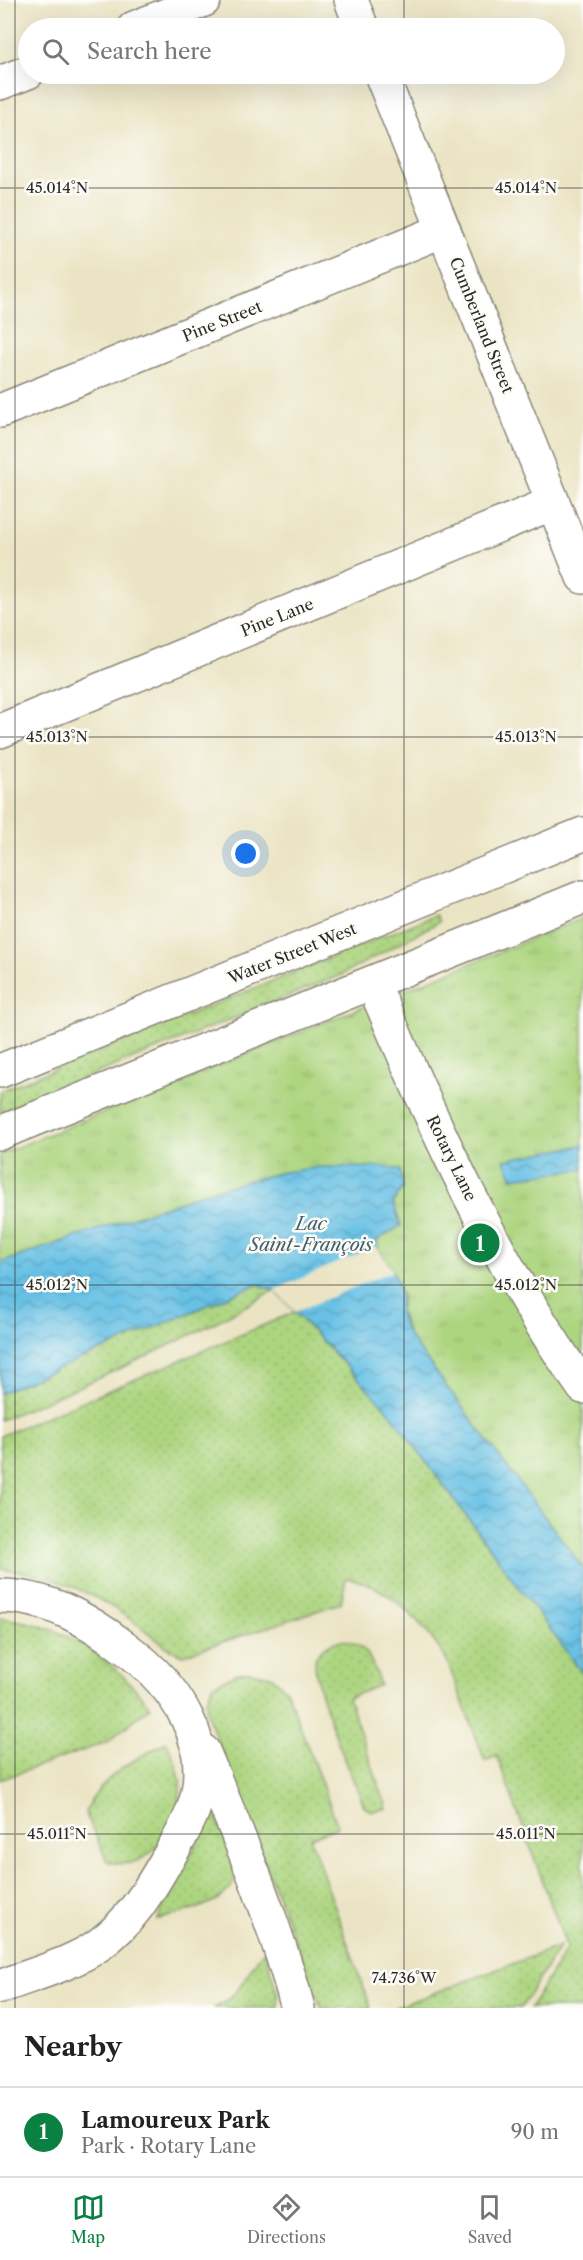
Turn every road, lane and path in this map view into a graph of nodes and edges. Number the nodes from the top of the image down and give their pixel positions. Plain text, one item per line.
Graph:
1 (204, 0) edge
2 (351, 0) edge
3 (159, 18) edge
4 (358, 18) edge
5 (18, 76) edge
6 (0, 83) edge
7 (385, 84) edge
8 (444, 230) junction
9 (0, 411) edge
10 (554, 503) junction
11 (583, 577) edge
12 (0, 731) edge
13 (583, 834) edge
14 (583, 897) edge
15 (373, 983) junction
16 (0, 1071) edge
17 (0, 1133) edge
18 (583, 1387) edge
19 (0, 1596) edge
20 (194, 1730) junction
21 (0, 1987) edge
22 (298, 2008) edge

1 - 3 street
2 - 4 street
5 - 6 street
7 - 8 street, Cumberland Street
8 - 9 street, Pine Street
8 - 10 street, Cumberland Street
10 - 11 street, Cumberland Street
10 - 12 street, Pine Lane
13 - 16 street, Water Street West
14 - 15 street
15 - 17 street
15 - 18 street, Rotary Lane
19 - 20 street
20 - 21 street
20 - 22 street

